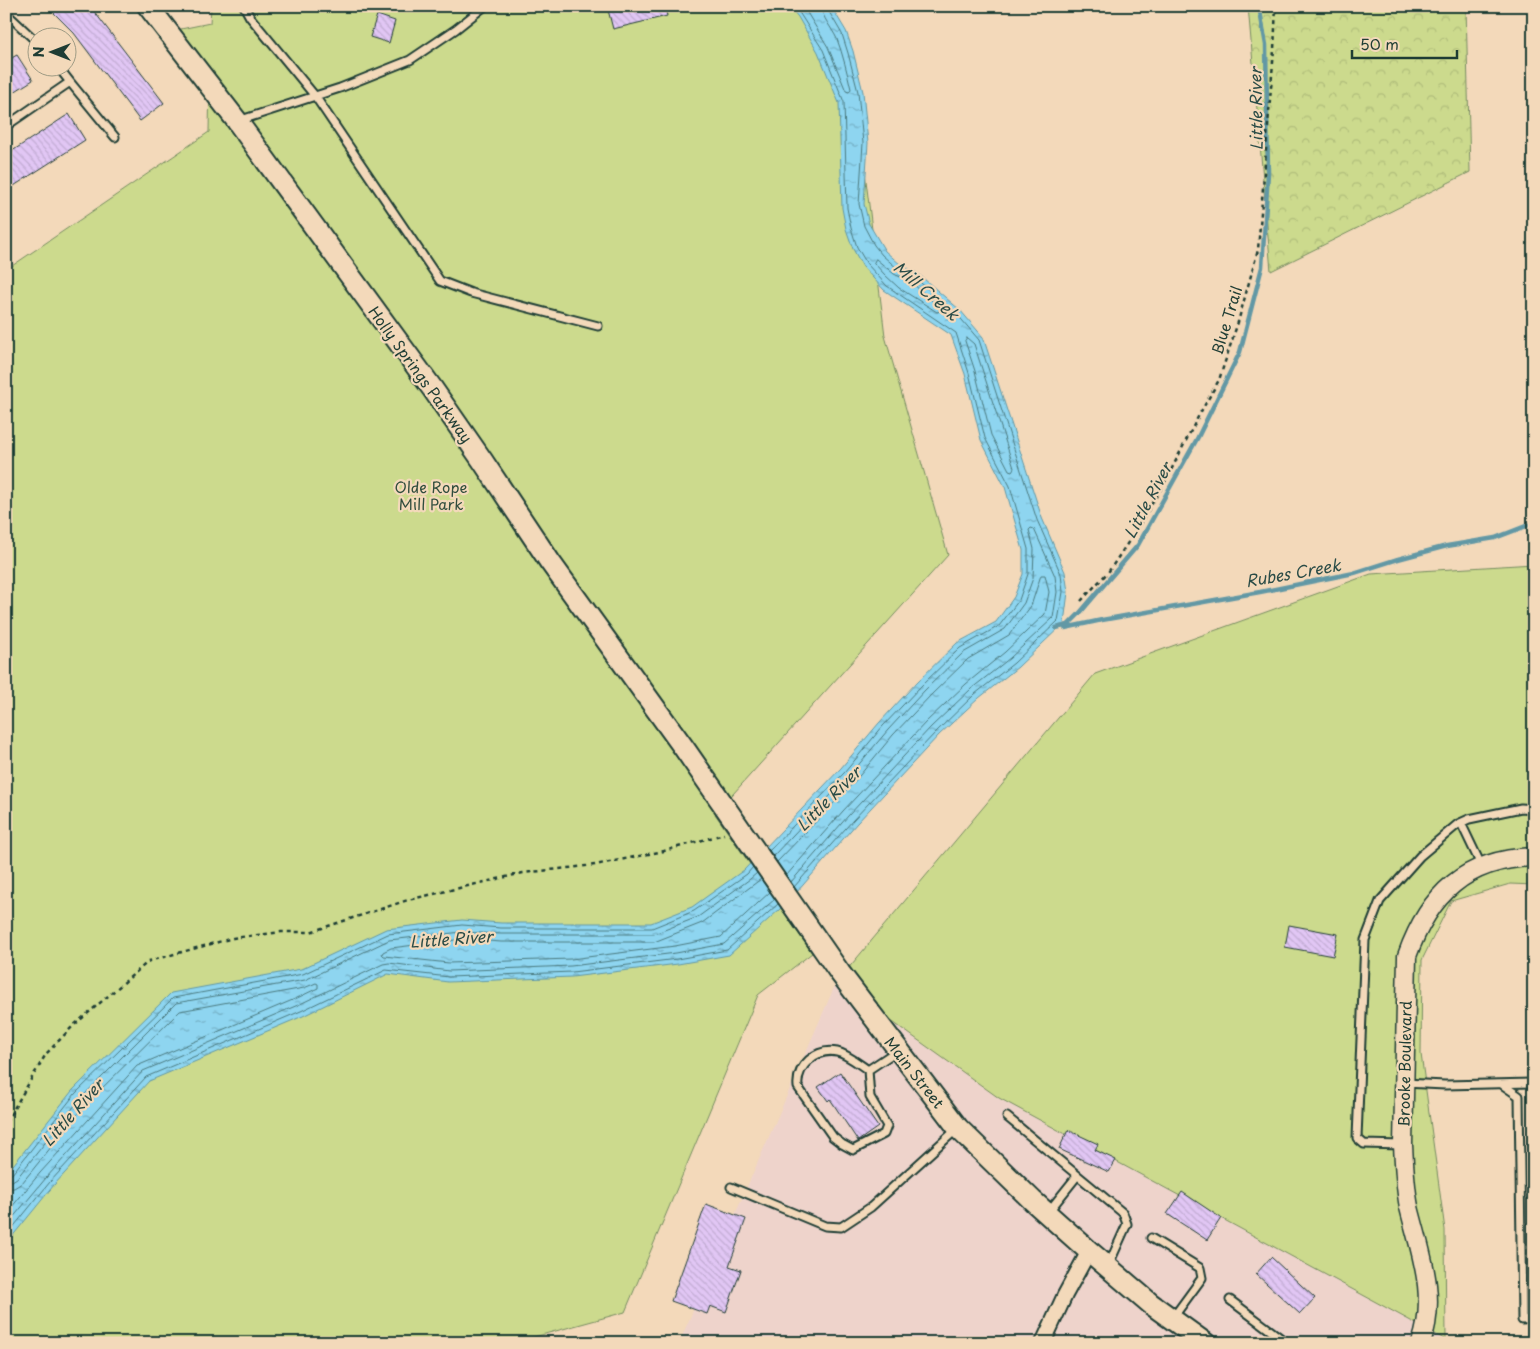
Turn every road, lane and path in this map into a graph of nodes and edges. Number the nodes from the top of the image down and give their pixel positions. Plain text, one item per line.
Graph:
1 (148, 6) edge
2 (244, 6) edge
3 (485, 6) edge
4 (1276, 6) edge
5 (6, 13) edge
6 (28, 34) edge
7 (67, 78) edge
8 (70, 82) junction
9 (315, 96) junction
10 (238, 121) junction
11 (6, 126) edge
12 (115, 137) dead end
13 (598, 326) dead end
14 (1080, 601) dead end
15 (684, 748) joint
16 (1534, 808) edge
17 (1462, 823) junction
18 (726, 834) dead end
19 (1534, 857) edge
20 (1482, 867) junction
21 (898, 1050) junction
22 (868, 1070) junction
23 (1404, 1083) junction
24 (1534, 1083) edge
25 (1503, 1085) junction
26 (1007, 1117) dead end
27 (6, 1122) edge
28 (958, 1128) junction
29 (1403, 1145) junction
30 (1077, 1176) junction
31 (731, 1187) dead end
32 (1047, 1214) junction
33 (1151, 1238) dead end
34 (1089, 1251) junction
35 (1108, 1267) junction
36 (1230, 1300) dead end
37 (1172, 1319) junction
38 (1534, 1319) edge
39 (1197, 1340) edge
40 (1043, 1343) edge
41 (1287, 1343) edge
42 (1421, 1343) edge

1 - 10 main road, Holly Springs Parkway
2 - 9 lane
3 - 9 lane
4 - 14 path, Blue Trail
5 - 6 lane
7 - 8 lane
8 - 11 lane
8 - 12 lane
9 - 10 lane
9 - 13 lane
10 - 15 main road, Holly Springs Parkway
15 - 21 main road, Main Street
16 - 17 lane
17 - 20 lane
17 - 29 lane
18 - 27 path
19 - 20 street, Brooke Boulevard
20 - 23 street, Brooke Boulevard
21 - 22 lane
21 - 28 main road, Main Street
22 - 22 lane
23 - 25 lane
23 - 29 street, Brooke Boulevard
24 - 25 lane
25 - 38 lane
26 - 30 lane
28 - 31 lane
28 - 32 main road, Main Street
29 - 42 street, Brooke Boulevard
30 - 32 lane
30 - 35 lane
32 - 34 main road, Main Street
33 - 37 lane
34 - 35 main road, Main Street
34 - 40 street
35 - 37 main road, Main Street
36 - 41 lane
37 - 39 main road, Main Street

